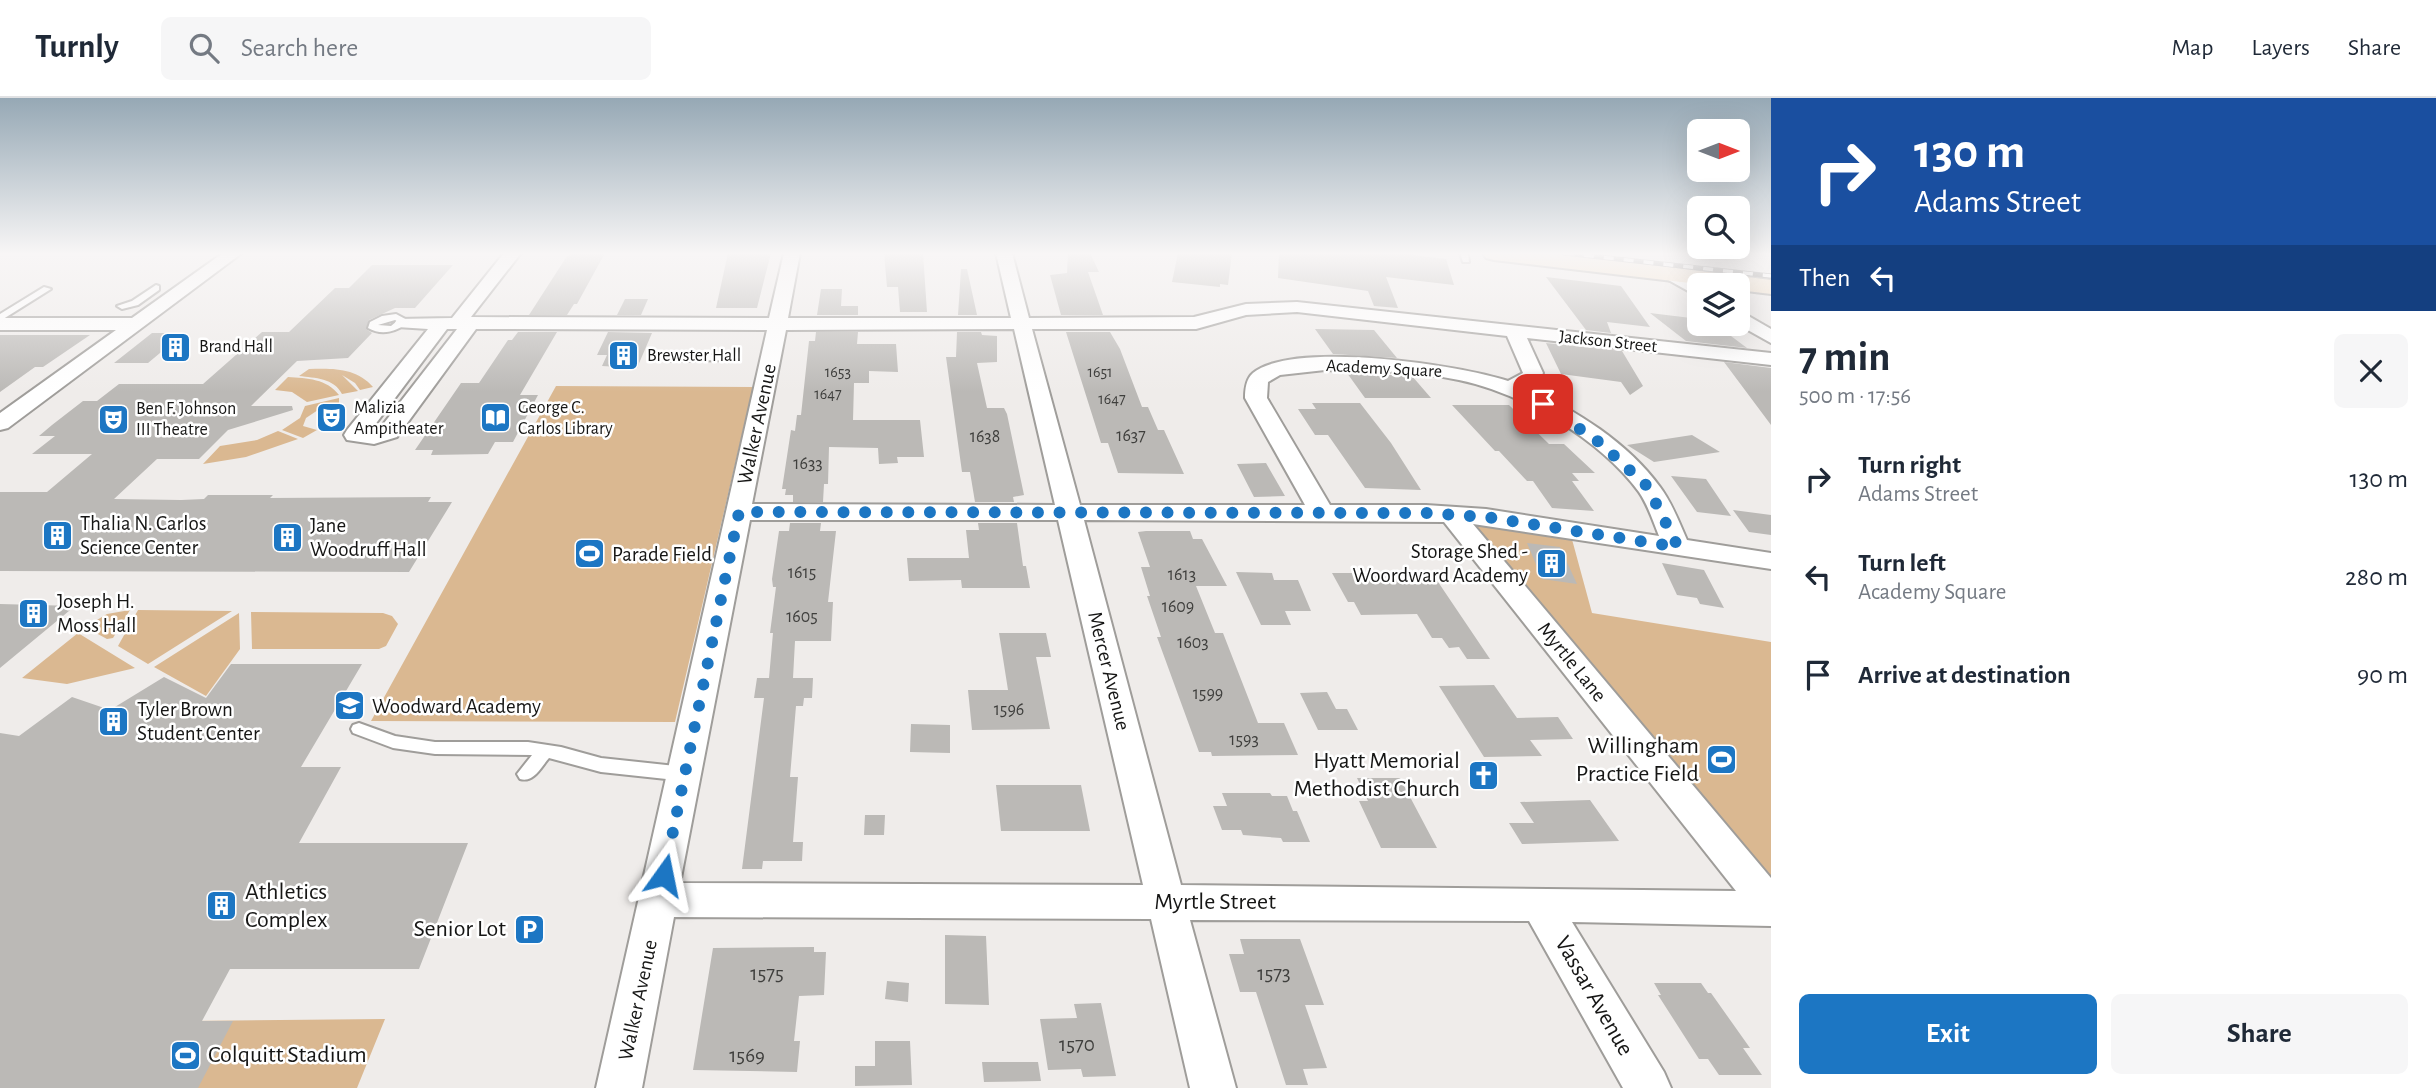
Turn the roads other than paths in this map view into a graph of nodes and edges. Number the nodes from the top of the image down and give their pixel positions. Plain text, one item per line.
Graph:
1 (31, 299) edge
2 (140, 299) edge
3 (170, 299) edge
4 (476, 299) edge
5 (780, 299) edge
6 (1015, 299) edge
7 (122, 306) dead end
8 (0, 318) edge
9 (404, 323) dead end
10 (457, 323) junction
11 (1020, 323) junction
12 (0, 324) edge
13 (136, 324) junction
14 (774, 324) junction
15 (1750, 324) edge
16 (1516, 332) junction
17 (1771, 337) edge
18 (670, 358) dead end
19 (727, 358) dead end
20 (1771, 359) edge
21 (1509, 389) junction
22 (0, 423) edge
23 (739, 512) junction
24 (1069, 513) junction
25 (1322, 513) junction
26 (1452, 515) junction
27 (1678, 547) junction
28 (1771, 561) edge
29 (359, 729) dead end
30 (546, 750) junction
31 (526, 774) dead end
32 (685, 774) junction
33 (658, 900) junction
34 (1167, 902) junction
35 (1540, 904) junction
36 (1771, 907) edge
37 (619, 1088) edge
38 (1213, 1088) edge
39 (1648, 1088) edge

1 - 8 lane
2 - 7 lane
3 - 13 street
4 - 10 street
5 - 14 street, Walker Avenue
6 - 11 street, Mercer Avenue
9 - 10 street, Jackson Street
10 - 10 street
10 - 14 street, Jackson Street
11 - 14 street, Jackson Street
11 - 16 street, Jackson Street
11 - 24 street, Mercer Avenue
12 - 13 street
13 - 22 street
14 - 23 street, Walker Avenue
15 - 17 street
16 - 20 street, Jackson Street
16 - 21 street
18 - 19 lane
21 - 25 street, Academy Square
21 - 27 street, Academy Square
23 - 24 street
23 - 32 street, Walker Avenue
24 - 25 street
24 - 34 street, Mercer Avenue
25 - 26 street
26 - 27 street
26 - 36 street, Myrtle Lane
27 - 28 street
29 - 30 lane
30 - 31 lane
30 - 32 lane
32 - 33 street, Walker Avenue
33 - 34 street, Myrtle Street
33 - 37 street, Walker Avenue
34 - 35 street, Myrtle Street
34 - 38 street, Mercer Avenue
35 - 36 street, Myrtle Street
35 - 39 street, Vassar Avenue

